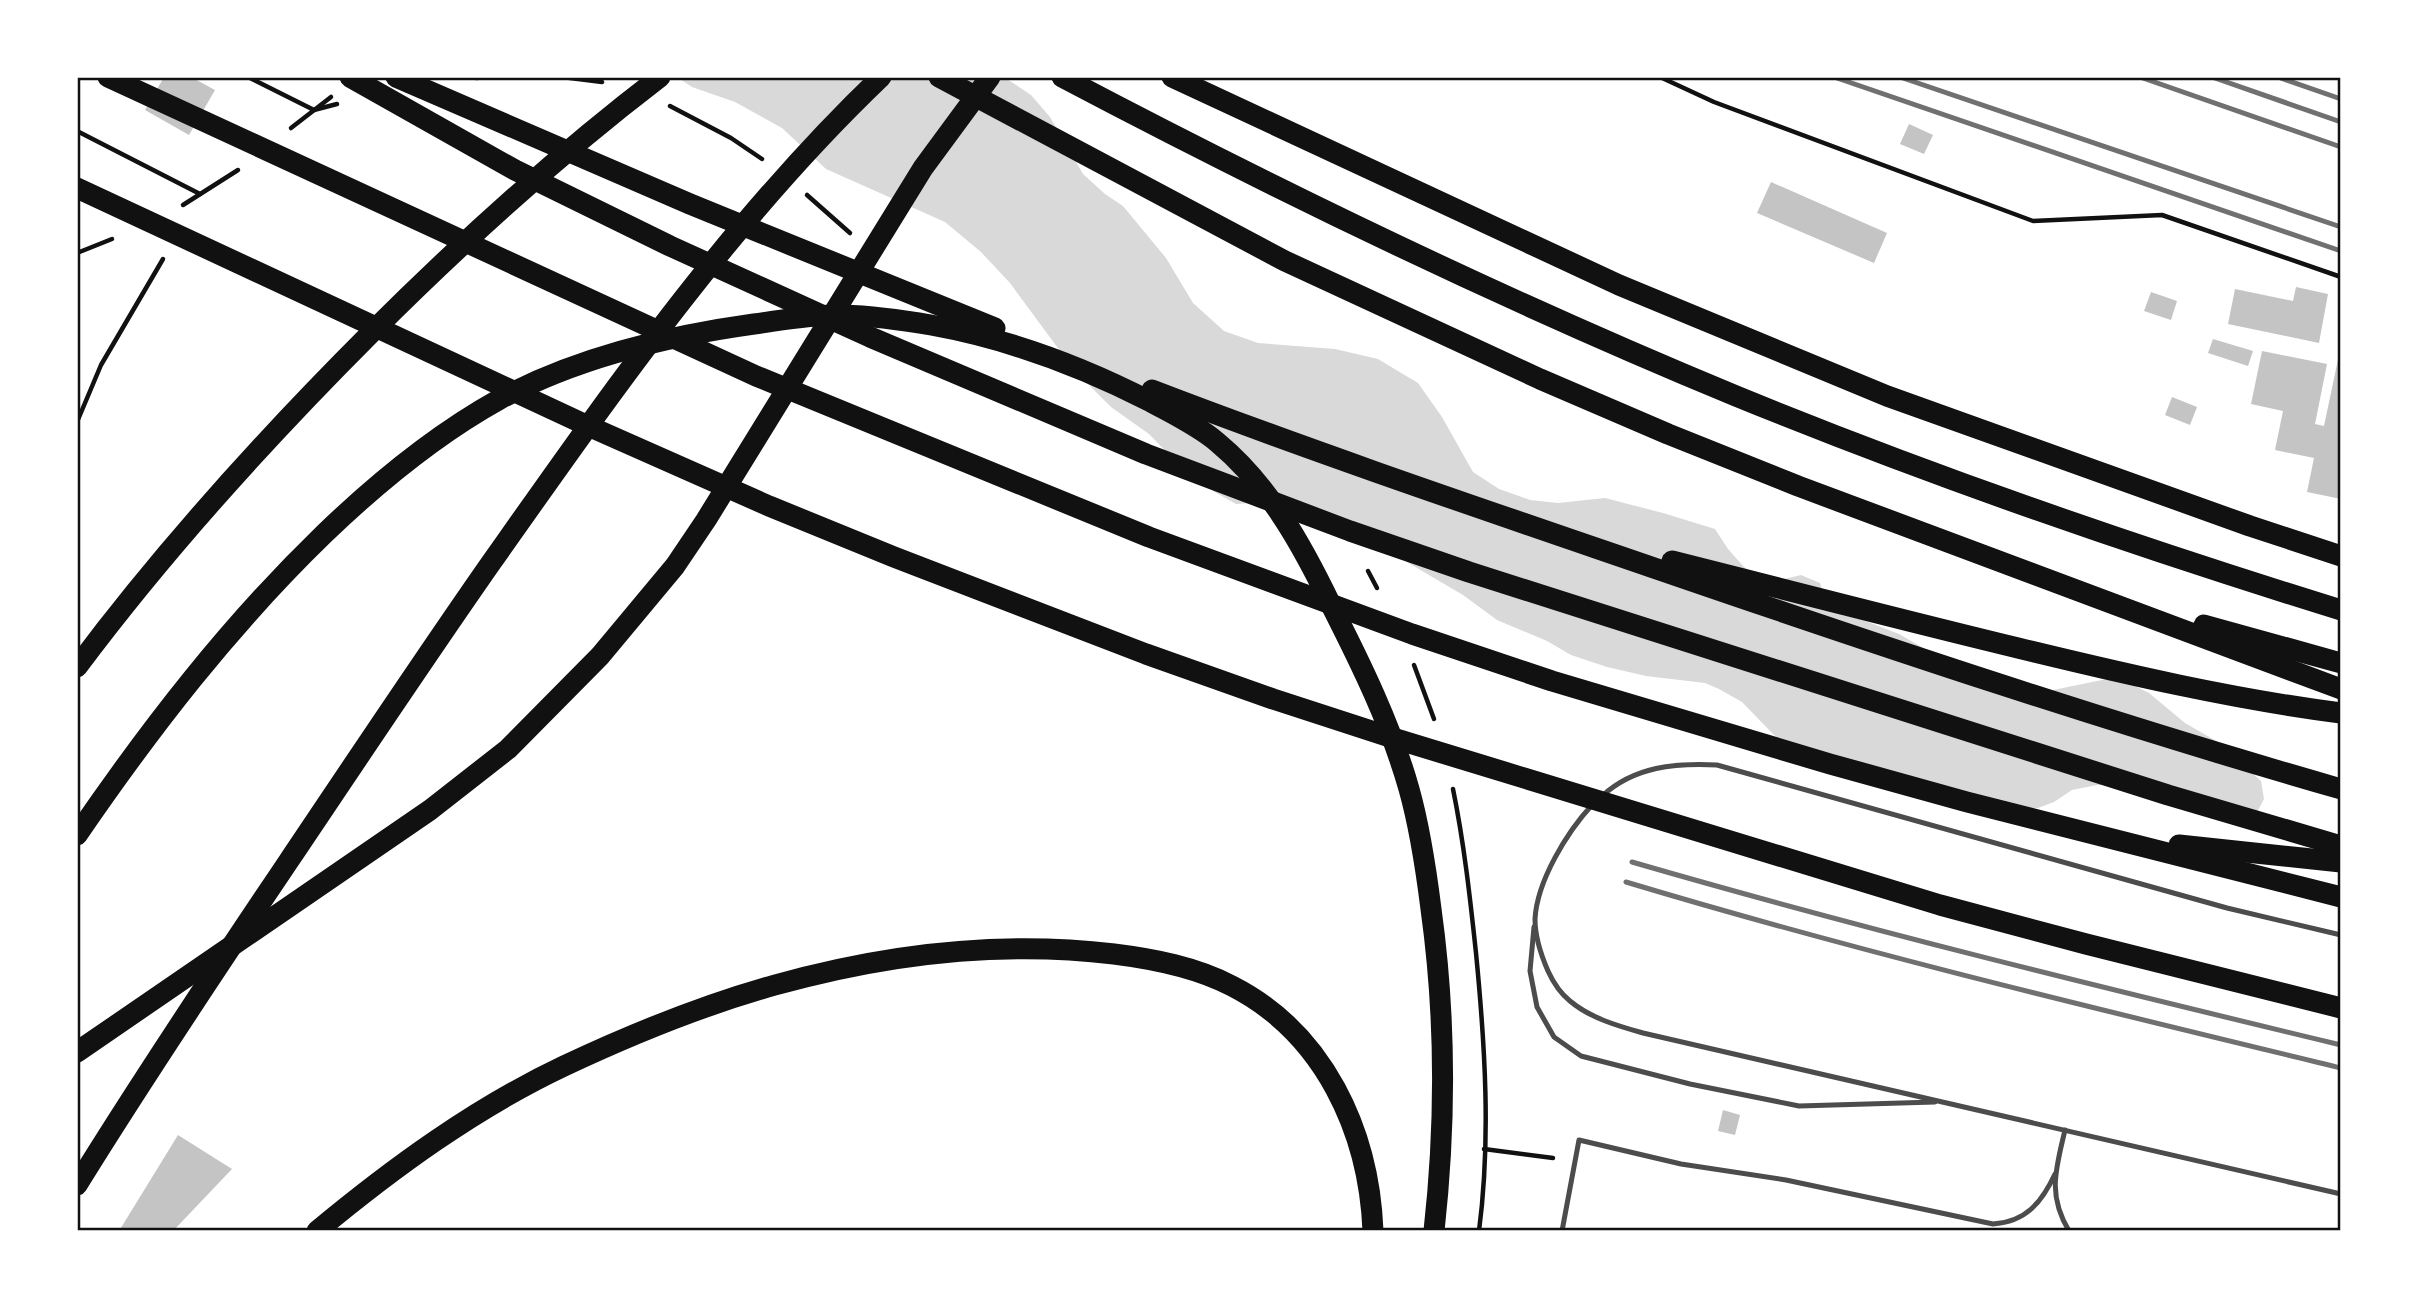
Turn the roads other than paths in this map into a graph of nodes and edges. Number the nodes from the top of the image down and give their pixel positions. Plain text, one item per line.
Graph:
1 (108, 77) edge
2 (350, 77) edge
3 (396, 77) edge
4 (660, 77) edge
5 (881, 77) edge
6 (939, 77) edge
7 (990, 77) edge
8 (1062, 77) edge
9 (1172, 77) edge
10 (77, 188) edge
11 (1517, 521) junction
12 (2341, 556) edge
13 (2061, 583) junction
14 (2341, 610) edge
15 (2341, 663) edge
16 (77, 667) edge
17 (2341, 689) edge
18 (2341, 713) edge
19 (2341, 789) edge
20 (77, 835) edge
21 (2100, 836) junction
22 (2341, 846) edge
23 (2341, 862) edge
24 (2341, 897) edge
25 (1535, 917) junction
26 (2341, 934) edge
27 (2341, 1008) edge
28 (77, 1052) edge
29 (1941, 1102) junction
30 (2065, 1130) junction
31 (2054, 1174) junction
32 (77, 1185) edge
33 (2341, 1194) edge
34 (317, 1231) edge
35 (1373, 1231) edge
36 (1434, 1231) edge
37 (1562, 1231) edge
38 (2069, 1231) edge

1 - 21 highway
2 - 22 highway
3 - 11 highway
4 - 16 highway
5 - 32 highway
6 - 13 highway
7 - 28 highway
8 - 14 highway
9 - 12 highway
10 - 27 highway
11 - 18 highway
11 - 19 highway
13 - 15 highway
13 - 17 highway
20 - 36 highway
21 - 23 highway
21 - 24 highway
25 - 26 lane
25 - 29 lane
25 - 29 lane
29 - 30 lane
30 - 31 lane
30 - 33 lane
31 - 37 lane
31 - 38 lane
34 - 35 highway

